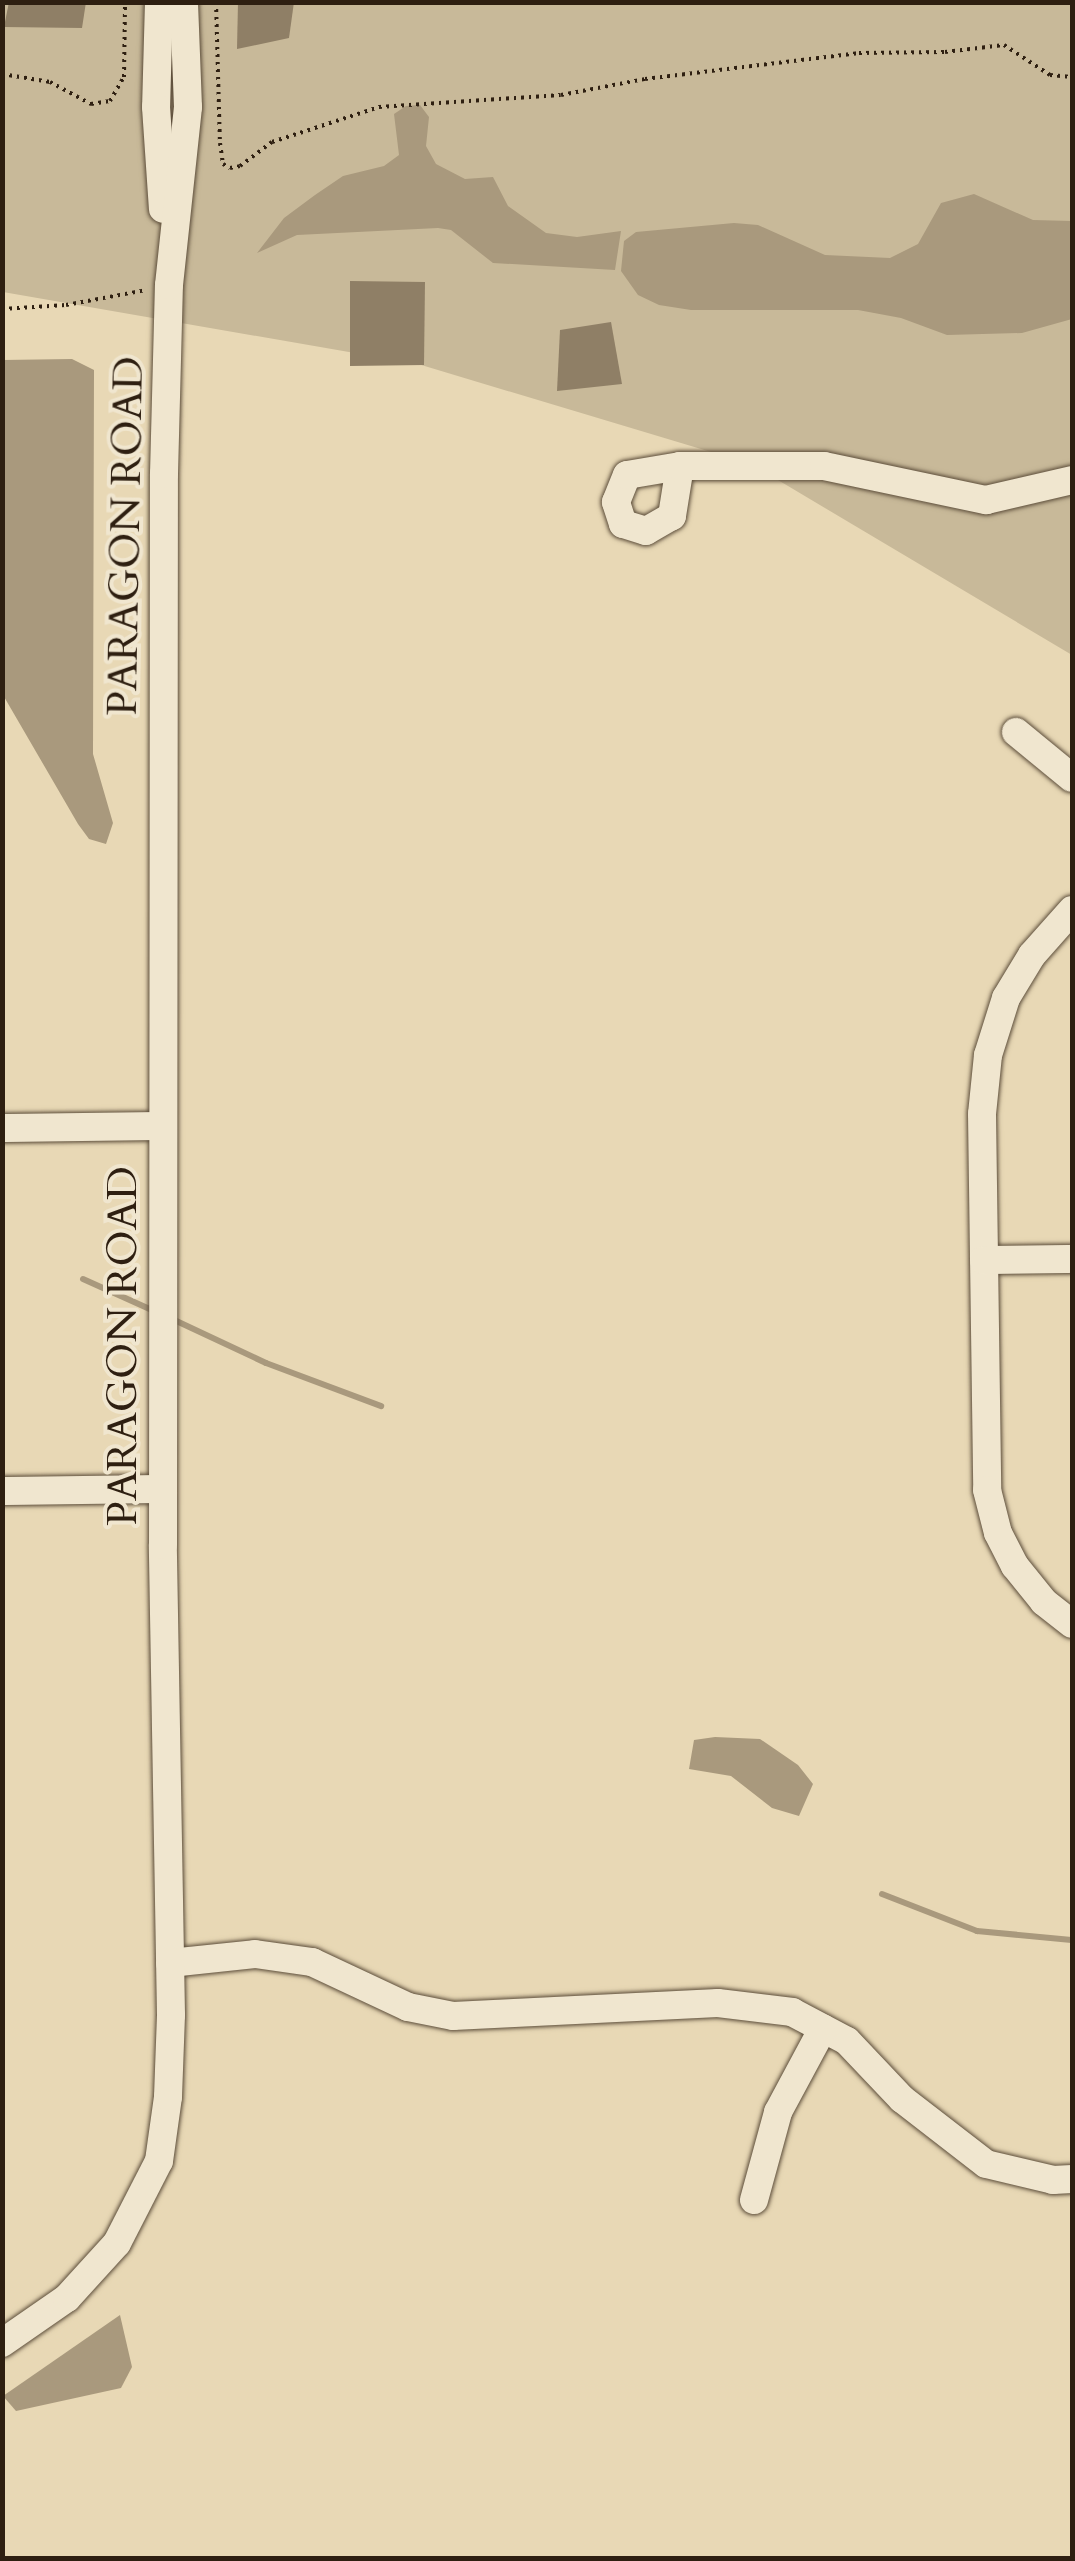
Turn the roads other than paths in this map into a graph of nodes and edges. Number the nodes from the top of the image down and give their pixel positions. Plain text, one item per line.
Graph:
1 (159, 2) edge
2 (184, 2) edge
3 (169, 286) junction
4 (680, 466) dead end
5 (1072, 480) edge
6 (1016, 732) dead end
7 (1072, 778) edge
8 (1072, 910) edge
9 (164, 1126) junction
10 (2, 1128) edge
11 (1072, 1259) edge
12 (984, 1260) junction
13 (163, 1489) junction
14 (2, 1491) edge
15 (1072, 1624) edge
16 (170, 1962) junction
17 (823, 2028) junction
18 (1072, 2179) edge
19 (754, 2200) dead end
20 (2, 2343) edge

1 - 3 street, PARAGON ROAD
2 - 3 street, PARAGON ROAD
3 - 9 street, PARAGON ROAD
4 - 5 street
6 - 7 street
8 - 12 street
9 - 10 street
9 - 13 street, PARAGON ROAD
11 - 12 street
12 - 15 street
13 - 14 street
13 - 16 street, PARAGON ROAD
16 - 17 street
16 - 20 street, PARAGON ROAD
17 - 18 street
17 - 19 street

